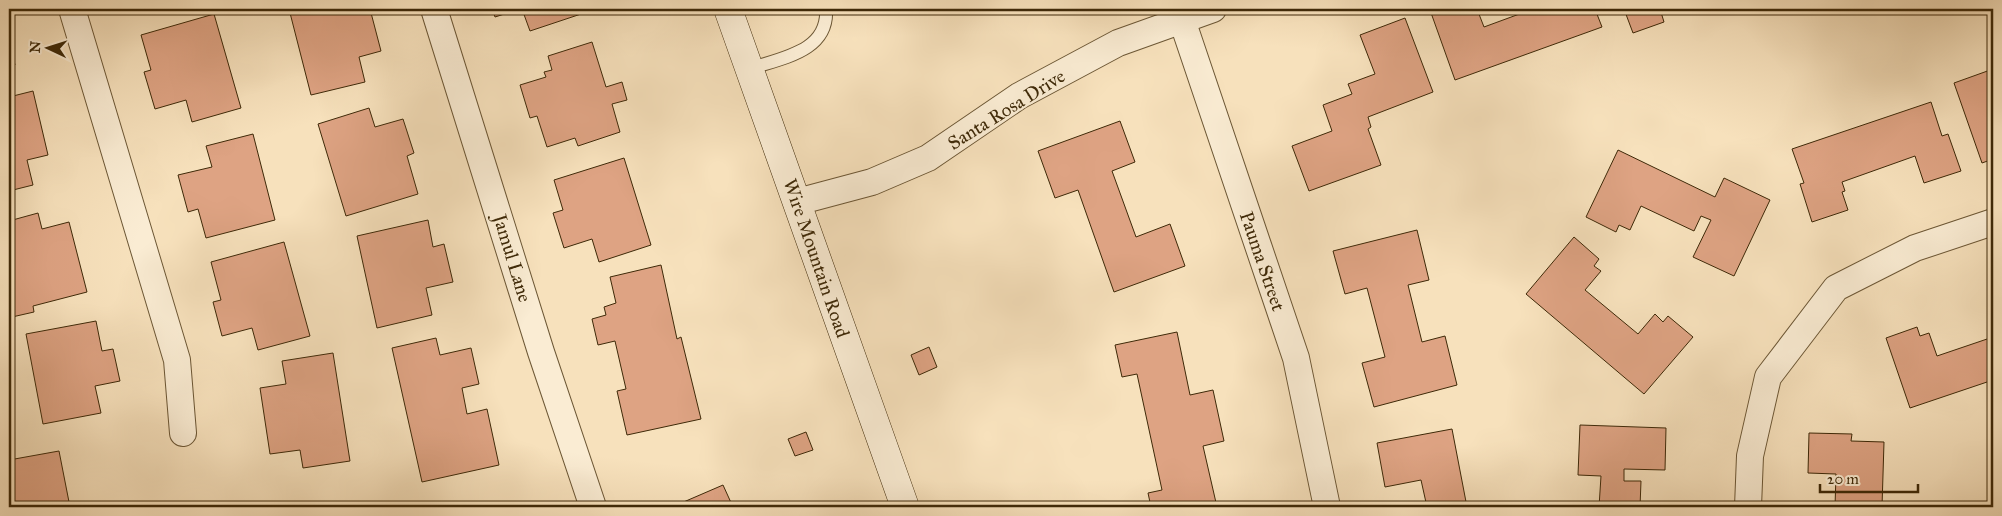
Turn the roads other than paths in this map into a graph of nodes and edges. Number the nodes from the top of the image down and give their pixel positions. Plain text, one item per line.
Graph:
1 (72, 9) edge
2 (434, 9) edge
3 (728, 9) edge
4 (826, 9) edge
5 (1213, 9) edge
6 (1182, 20) junction
7 (749, 68) junction
8 (797, 202) junction
9 (1993, 222) edge
10 (183, 433) dead end
11 (593, 507) edge
12 (905, 507) edge
13 (1327, 507) edge
14 (1748, 507) edge

1 - 10 street
2 - 11 street, Jamul Lane
3 - 7 main road, Wire Mountain Road
4 - 7 lane
5 - 6 street, Santa Rosa Drive
6 - 8 street, Santa Rosa Drive
6 - 13 street, Pauma Street
7 - 8 main road, Wire Mountain Road
8 - 12 main road, Wire Mountain Road
9 - 14 street

